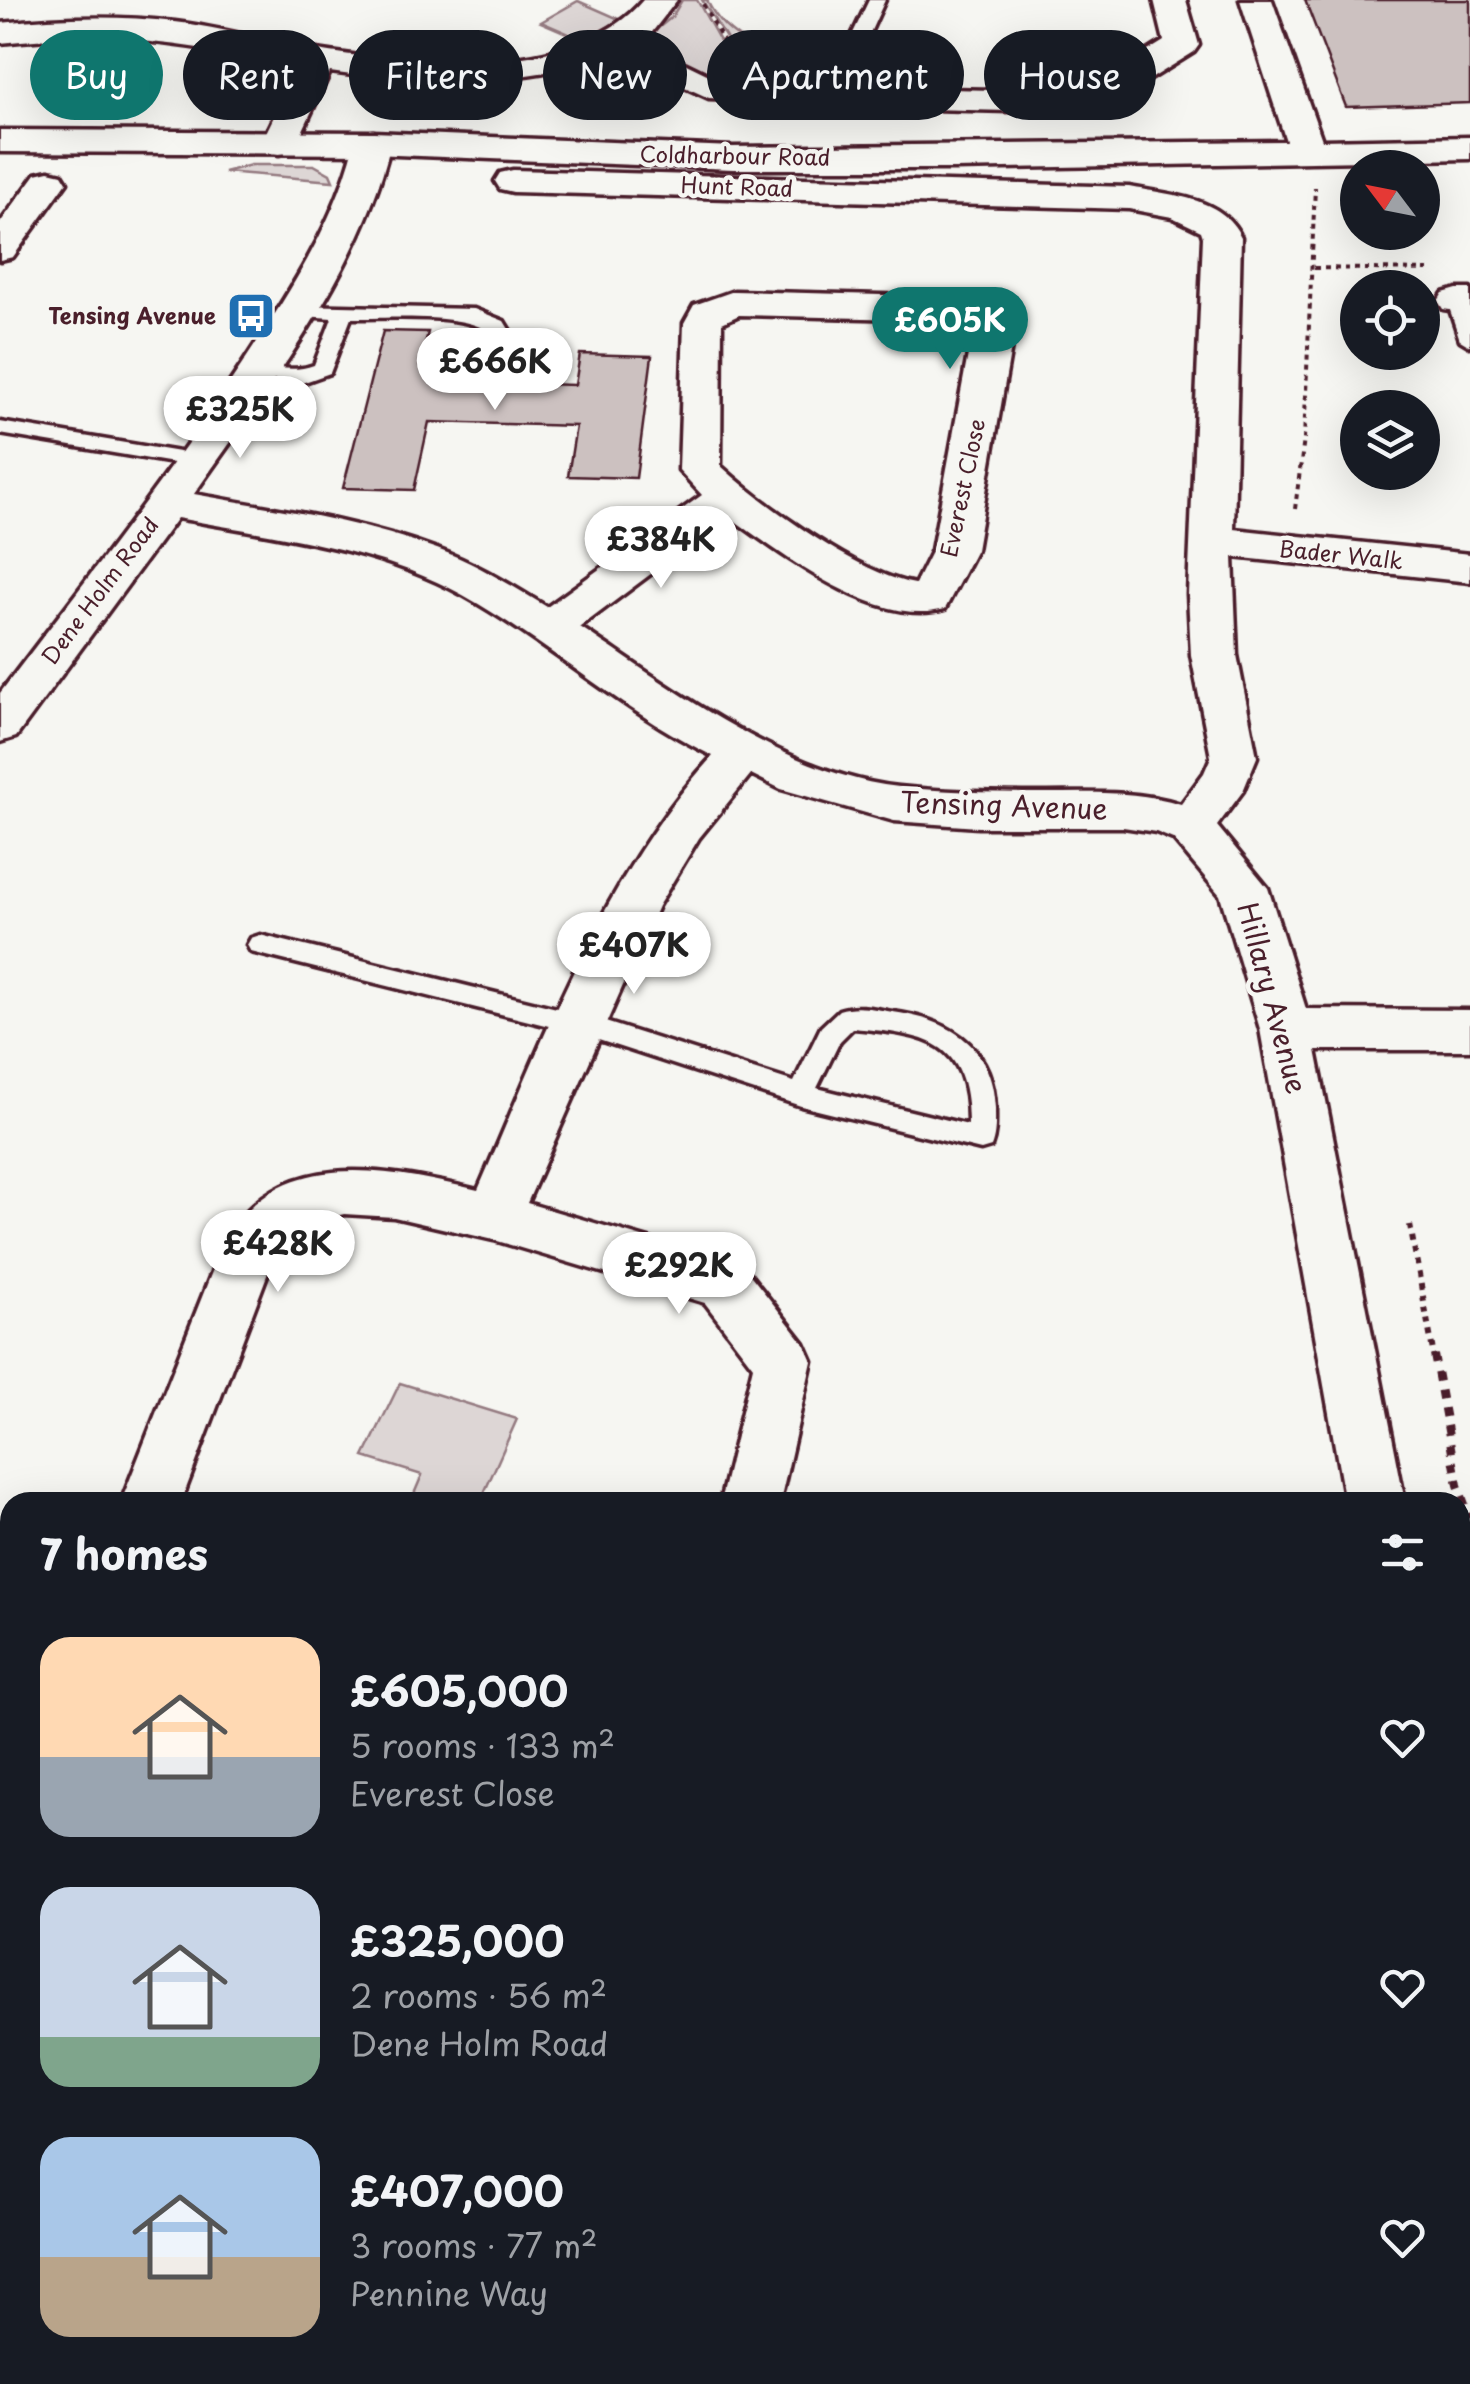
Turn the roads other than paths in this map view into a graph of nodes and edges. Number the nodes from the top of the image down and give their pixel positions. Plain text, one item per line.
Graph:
1 (661, 0) edge
2 (877, 0) edge
3 (1170, 0) edge
4 (1256, 0) edge
5 (632, 30) edge
6 (863, 30) edge
7 (0, 33) edge
8 (183, 33) edge
9 (329, 61) edge
10 (543, 64) edge
11 (964, 99) edge
12 (290, 120) edge
13 (0, 141) edge
14 (279, 143) junction
15 (372, 143) junction
16 (1470, 148) edge
17 (1308, 152) junction
18 (959, 176) junction
19 (513, 181) dead end
20 (49, 182) dead end
21 (0, 249) edge
22 (1463, 301) edge
23 (296, 312) junction
24 (343, 313) junction
25 (1470, 340) edge
26 (502, 352) dead end
27 (258, 372) junction
28 (0, 428) edge
29 (197, 461) junction
30 (729, 495) junction
31 (166, 502) junction
32 (1212, 541) junction
33 (1470, 568) edge
34 (549, 628) junction
35 (0, 726) edge
36 (742, 754) junction
37 (1190, 827) junction
38 (260, 944) dead end
39 (577, 1023) junction
40 (1286, 1029) junction
41 (1470, 1030) edge
42 (802, 1095) junction
43 (494, 1216) junction
44 (155, 1492) edge
45 (752, 1492) edge
46 (1373, 1492) edge

1 - 5 street
2 - 6 lane
3 - 11 street
4 - 17 street
7 - 8 street
9 - 10 street
12 - 14 street
13 - 14 street, Coldharbour Road
14 - 15 street, Coldharbour Road
15 - 18 street, Coldharbour Road
15 - 23 street, Dene Holm Road
16 - 17 street, Coldharbour Road
17 - 18 street, Coldharbour Road
18 - 19 street, Hunt Road
18 - 32 street, Hunt Road
20 - 21 street
22 - 25 lane
23 - 24 lane
23 - 27 street, Dene Holm Road
24 - 26 lane
24 - 27 lane
27 - 29 street, Dene Holm Road
28 - 29 lane
29 - 31 street, Dene Holm Road
30 - 30 street, Everest Close
30 - 34 street
31 - 34 street, Tensing Avenue
31 - 35 street, Dene Holm Road
32 - 33 street, Bader Walk
32 - 37 street
34 - 36 street, Tensing Avenue
36 - 37 street, Tensing Avenue
36 - 39 street
37 - 40 street, Hillary Avenue
38 - 39 lane
39 - 42 lane
39 - 43 street
40 - 41 street
40 - 46 street, Hillary Avenue
42 - 42 lane
43 - 44 street
43 - 45 street

